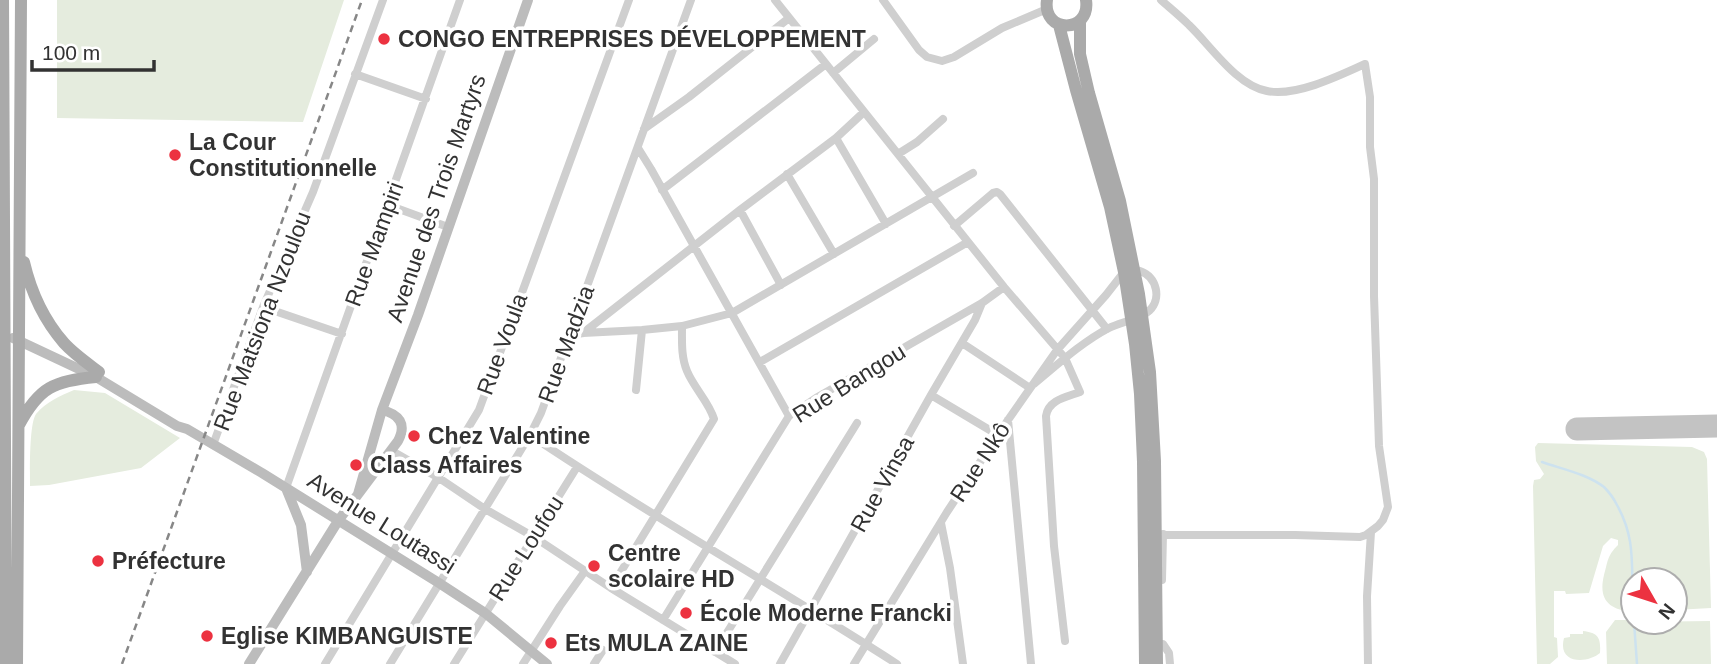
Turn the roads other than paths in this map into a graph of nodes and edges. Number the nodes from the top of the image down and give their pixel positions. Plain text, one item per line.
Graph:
1 (3, 0) edge
2 (21, 0) edge
3 (383, 0) edge
4 (460, 0) edge
5 (528, 0) edge
6 (629, 0) edge
7 (691, 0) edge
8 (775, 0) edge
9 (883, 0) edge
10 (1086, 0) edge
11 (1161, 0) edge
12 (1047, 5) edge
13 (789, 18) junction
14 (1080, 21) junction
15 (1059, 25) junction
16 (874, 39) dead end
17 (825, 64) junction
18 (832, 73) junction
19 (355, 74) junction
20 (426, 99) junction
21 (864, 112) junction
22 (943, 119) dead end
23 (644, 129) junction
24 (836, 138) junction
25 (638, 148) junction
26 (898, 154) junction
27 (973, 173) dead end
28 (787, 174) junction
29 (662, 190) junction
30 (3, 193) junction
31 (933, 198) junction
32 (388, 205) junction
33 (0, 209) edge
34 (740, 210) junction
35 (886, 225) junction
36 (954, 226) junction
37 (448, 227) junction
38 (968, 242) junction
39 (19, 243) junction
40 (694, 246) junction
41 (834, 254) junction
42 (1129, 271) junction
43 (781, 285) junction
44 (1004, 287) junction
45 (982, 303) junction
46 (263, 307) junction
47 (1093, 310) junction
48 (732, 313) junction
49 (1137, 317) junction
50 (682, 326) junction
51 (1107, 329) junction
52 (642, 330) junction
53 (2, 331) edge
54 (583, 333) junction
55 (342, 334) junction
56 (19, 337) junction
57 (568, 338) junction
58 (962, 343) junction
59 (1057, 350) junction
60 (1065, 358) junction
61 (760, 362) junction
62 (97, 375) junction
63 (1032, 386) junction
64 (636, 390) dead end
65 (3, 391) edge
66 (931, 394) junction
67 (382, 410) junction
68 (789, 416) junction
69 (1008, 419) junction
70 (858, 423) dead end
71 (18, 429) junction
72 (998, 435) junction
73 (530, 436) junction
74 (213, 445) junction
75 (392, 451) junction
76 (577, 467) junction
77 (439, 478) junction
78 (286, 488) junction
79 (358, 494) junction
80 (485, 509) junction
81 (654, 514) junction
82 (338, 521) junction
83 (941, 523) junction
84 (1371, 532) junction
85 (1159, 534) junction
86 (534, 537) junction
87 (708, 548) junction
88 (392, 554) junction
89 (585, 571) junction
90 (307, 572) junction
91 (760, 579) junction
92 (439, 583) junction
93 (611, 588) junction
94 (811, 610) junction
95 (485, 613) junction
96 (663, 620) junction
97 (1065, 642) dead end
98 (866, 644) junction
99 (1160, 644) junction
100 (532, 650) junction
101 (603, 650) dead end
102 (715, 652) junction
103 (6, 664) edge
104 (17, 664) edge
105 (249, 664) edge
106 (325, 664) edge
107 (390, 664) edge
108 (454, 664) edge
109 (523, 664) edge
110 (547, 664) edge
111 (594, 664) edge
112 (735, 664) edge
113 (780, 664) edge
114 (854, 664) edge
115 (897, 664) edge
116 (963, 664) edge
117 (1031, 664) edge
118 (1145, 664) edge
119 (1157, 664) edge
120 (1170, 664) edge
121 (1367, 664) edge

1 - 30 main road
2 - 39 main road
3 - 19 street, Rue Matsiona Nzoulou
4 - 20 street, Rue Mampiri
5 - 37 main road, Avenue des Trois Martyrs
6 - 77 street, Rue Voula
7 - 23 street, Rue Madzia
8 - 13 street
9 - 12 street
10 - 14 main road
11 - 84 street
12 - 15 main road
13 - 17 street
13 - 23 street
14 - 15 main road
14 - 42 main road
15 - 42 main road
16 - 18 street
17 - 18 street
17 - 29 street
18 - 21 street
19 - 20 street
19 - 46 street, Rue Matsiona Nzoulou
20 - 32 street, Rue Mampiri
21 - 24 street
21 - 26 street
22 - 26 street
23 - 25 street, Rue Madzia
24 - 28 street
24 - 35 street
25 - 29 street
25 - 57 street, Rue Madzia
26 - 31 street
27 - 31 street
28 - 34 street
28 - 41 street
29 - 40 street
30 - 33 main road
30 - 53 main road
31 - 35 street
31 - 36 street
32 - 37 street
32 - 55 street, Rue Mampiri
34 - 40 street
34 - 43 street
35 - 41 street
36 - 38 street
36 - 47 street
37 - 67 main road, Avenue des Trois Martyrs
38 - 44 street
38 - 61 street
39 - 56 main road
39 - 62 main road
40 - 48 street
40 - 54 street
41 - 43 street
42 - 47 street, Rue Nkô
42 - 49 main road
43 - 48 street
44 - 45 street, Rue Bangou
44 - 59 street
45 - 58 street, Rue Vinsa
45 - 68 street, Rue Bangou
46 - 55 street
46 - 74 street, Rue Matsiona Nzoulou
47 - 51 street
47 - 59 street, Rue Nkô
48 - 50 street
48 - 61 street
49 - 51 street
49 - 85 main road
49 - 118 main road
50 - 52 street
50 - 81 street
51 - 60 street
52 - 54 street
52 - 64 street
53 - 56 main road, Avenue Loutassi
53 - 65 main road
54 - 57 street
55 - 78 street, Rue Mampiri
56 - 62 main road, Avenue Loutassi
56 - 71 main road
57 - 73 street, Rue Madzia
58 - 63 street
58 - 66 street, Rue Vinsa
59 - 60 street
59 - 63 street, Rue Nkô
60 - 63 street
60 - 97 street
61 - 68 street
62 - 71 main road
62 - 74 main road, Avenue Loutassi
63 - 69 street, Rue Nkô
65 - 103 main road
66 - 72 street
66 - 94 street, Rue Vinsa
67 - 75 main road, Avenue des Trois Martyrs
67 - 79 main road, Avenue des Trois Martyrs
68 - 87 street, Rue Bangou
69 - 72 street, Rue Nkô
69 - 117 street
70 - 91 street
71 - 104 main road
72 - 83 street, Rue Nkô
73 - 76 street
73 - 80 street, Rue Madzia
74 - 78 main road, Avenue Loutassi
75 - 77 street
75 - 79 main road, Avenue des Trois Martyrs
76 - 81 street
76 - 86 street, Rue Loufou
77 - 80 street
77 - 88 street, Rue Voula
78 - 82 main road, Avenue Loutassi
78 - 90 main road
79 - 82 main road, Avenue des Trois Martyrs
80 - 86 street
80 - 92 street, Rue Madzia
81 - 87 street
81 - 93 street
82 - 88 main road, Avenue Loutassi
82 - 90 main road, Avenue des Trois Martyrs
83 - 98 street, Rue Nkô
83 - 116 street
84 - 85 street
84 - 121 street
85 - 99 main road
86 - 89 street
86 - 95 street, Rue Loufou
87 - 91 street
87 - 96 street, Rue Bangou
88 - 92 main road, Avenue Loutassi
88 - 106 street, Rue Voula
89 - 93 street
89 - 100 street
90 - 105 main road, Avenue des Trois Martyrs
91 - 94 street
91 - 102 street
92 - 95 main road, Avenue Loutassi
92 - 107 street, Rue Madzia
93 - 96 street
94 - 98 street
94 - 113 street, Rue Vinsa
95 - 100 main road, Avenue Loutassi
95 - 108 street, Rue Loufou
96 - 102 street
98 - 114 street, Rue Nkô
98 - 115 street
99 - 119 main road
99 - 120 street
100 - 109 street
100 - 110 main road, Avenue Loutassi
101 - 111 street
102 - 112 street

